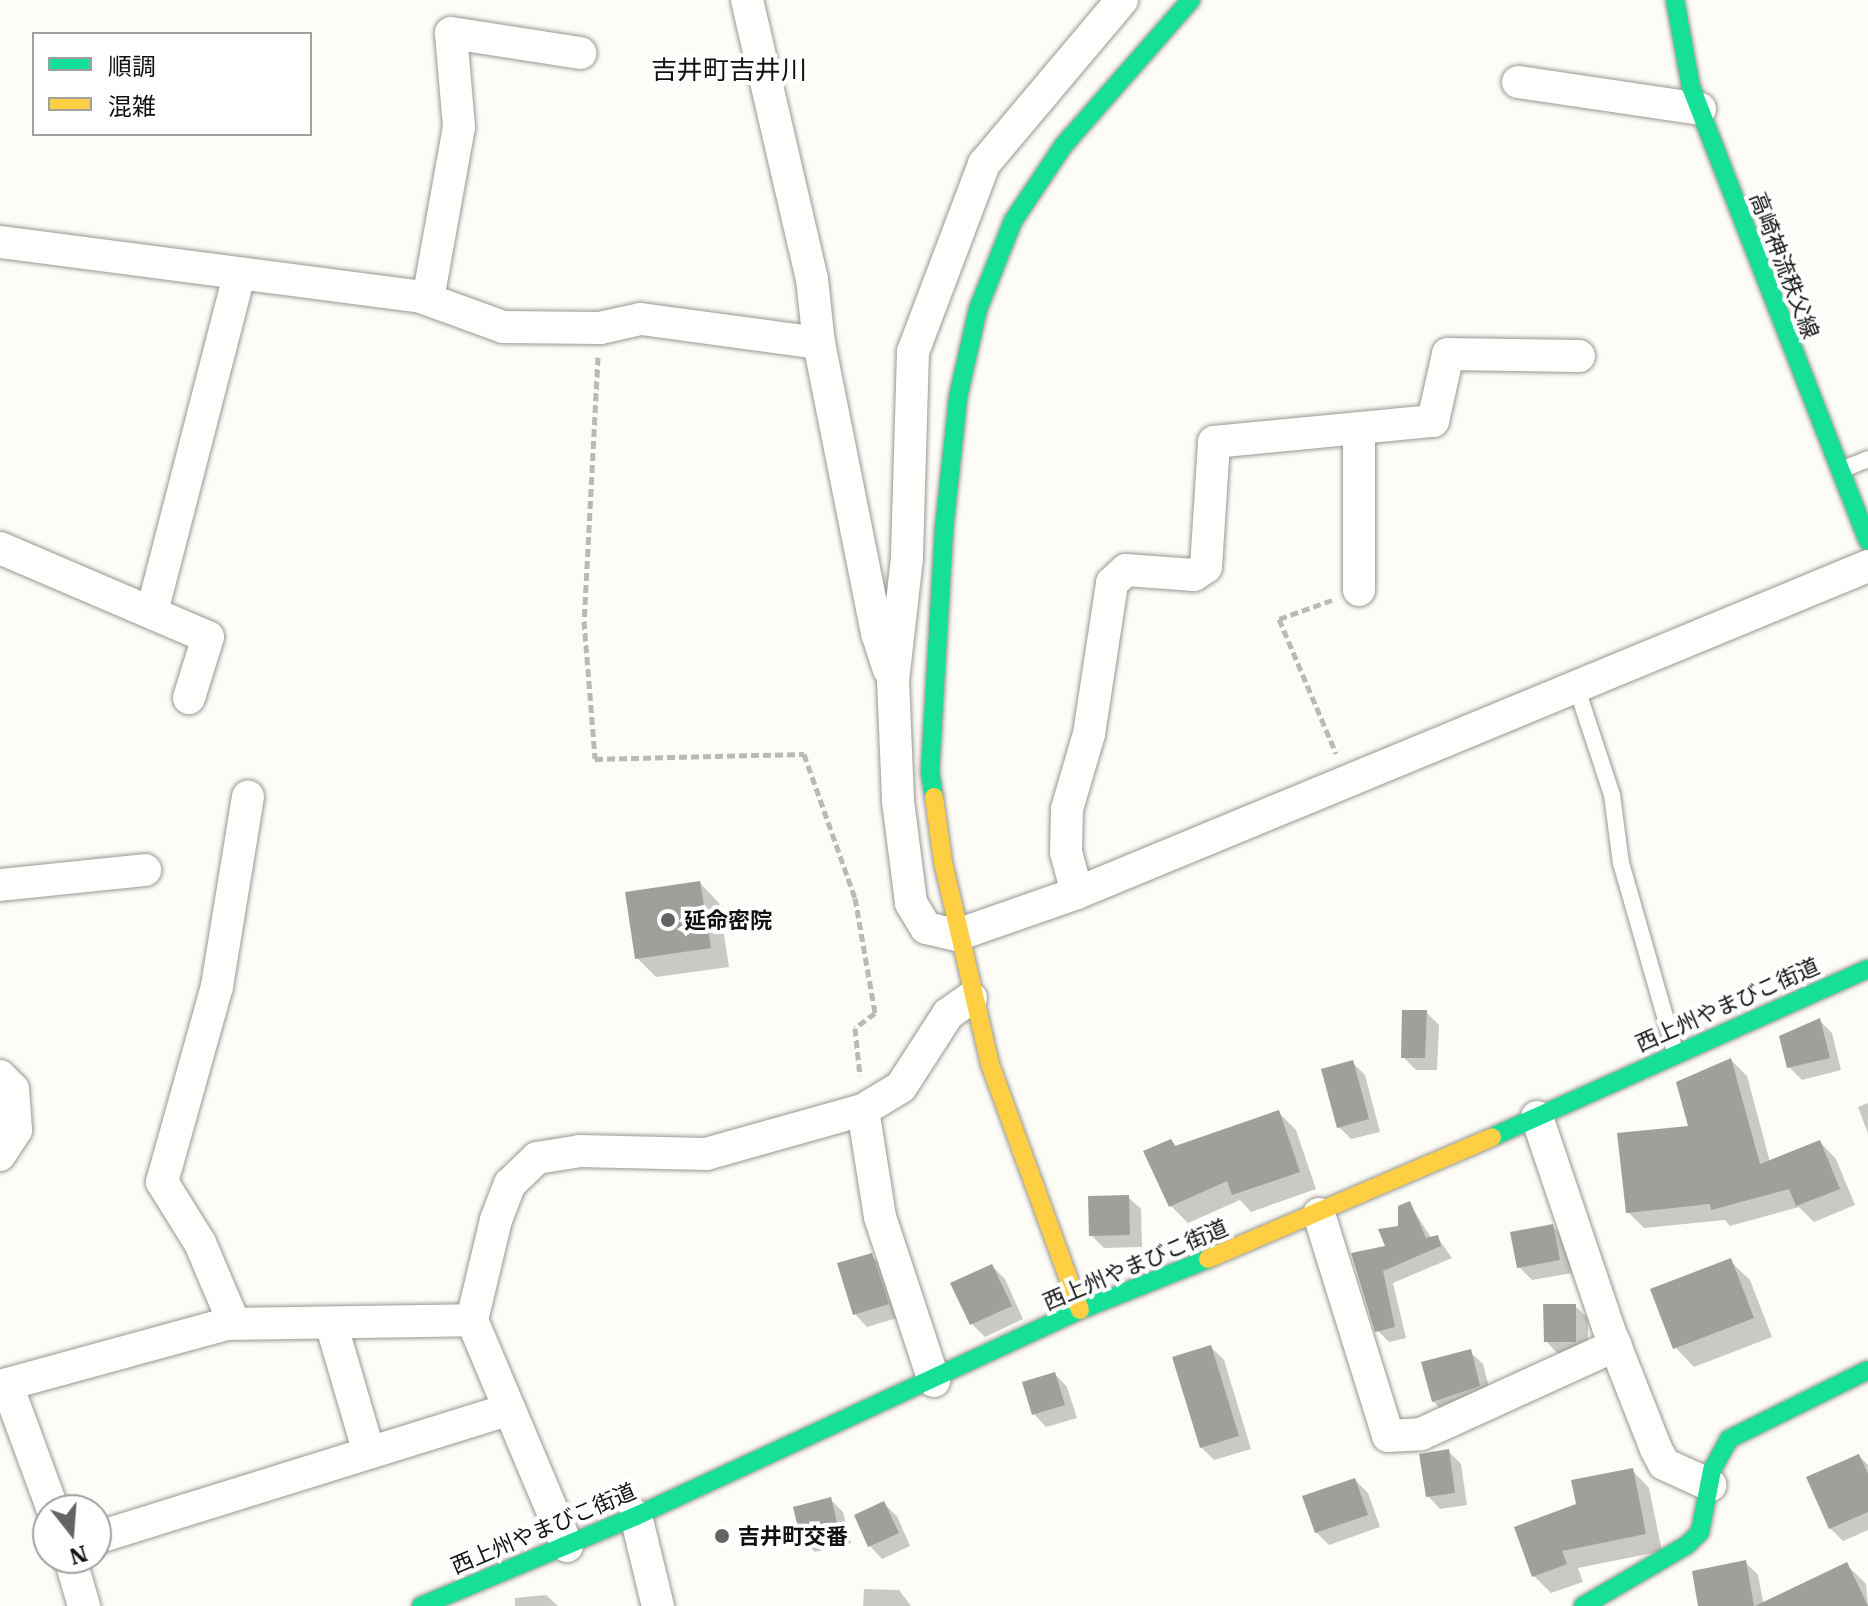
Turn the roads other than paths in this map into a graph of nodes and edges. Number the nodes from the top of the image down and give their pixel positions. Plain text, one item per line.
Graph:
1 (747, 0) edge
2 (1122, 0) edge
3 (1191, 0) edge
4 (1675, 0) edge
5 (580, 53) dead end
6 (1518, 82) dead end
7 (1700, 109) junction
8 (0, 242) edge
9 (239, 276) junction
10 (428, 299) junction
11 (819, 343) junction
12 (1579, 356) dead end
13 (1359, 431) junction
14 (1868, 459) edge
15 (1839, 470) junction
16 (1868, 541) edge
17 (0, 548) edge
18 (1868, 566) edge
19 (1359, 590) road end
20 (152, 612) junction
21 (893, 680) junction
22 (1576, 686) junction
23 (189, 698) dead end
24 (248, 797) dead end
25 (145, 870) dead end
26 (0, 885) edge
27 (1077, 893) junction
28 (957, 935) junction
29 (1868, 969) edge
30 (971, 998) junction
31 (1675, 1051) junction
32 (0, 1076) edge
33 (863, 1110) junction
34 (1537, 1117) junction
35 (0, 1155) edge
36 (1319, 1214) junction
37 (1080, 1310) junction
38 (472, 1320) junction
39 (234, 1323) junction
40 (331, 1323) junction
41 (1616, 1345) junction
42 (1868, 1370) edge
43 (934, 1381) junction
44 (4, 1385) edge
45 (509, 1409) junction
46 (369, 1453) junction
47 (1710, 1485) junction
48 (47, 1494) edge
49 (636, 1516) junction
50 (112, 1533) edge
51 (567, 1546) junction
52 (75, 1574) edge
53 (428, 1604) edge
54 (84, 1606) edge
55 (658, 1606) edge
56 (1583, 1606) edge

1 - 11 street
2 - 21 street
3 - 28 main road
4 - 7 main road, 高崎神流秩父線
5 - 10 street
6 - 7 street
7 - 15 main road, 高崎神流秩父線
8 - 9 street
9 - 10 street
9 - 20 street
10 - 11 street
11 - 21 street
12 - 13 street
13 - 19 street
13 - 27 street
14 - 15 lane
15 - 16 main road, 高崎神流秩父線
17 - 20 street
18 - 22 street
20 - 23 street
21 - 28 street
22 - 27 street
22 - 31 lane
24 - 39 street
25 - 26 street
27 - 28 street
28 - 30 main road
29 - 31 main road, 西上州やまびこ街道
30 - 33 street
30 - 37 main road
31 - 34 main road, 西上州やまびこ街道
32 - 35 street
33 - 38 street
33 - 43 street
34 - 36 main road, 西上州やまびこ街道
34 - 41 street
36 - 37 main road, 西上州やまびこ街道
36 - 41 street
37 - 43 main road, 西上州やまびこ街道
38 - 40 street
38 - 45 street
39 - 40 street
39 - 44 street
40 - 46 street
41 - 47 street
42 - 47 main road
43 - 49 main road, 西上州やまびこ街道
44 - 48 street
45 - 46 street
45 - 51 street
46 - 50 street
47 - 56 main road
49 - 51 main road, 西上州やまびこ街道
49 - 55 street
51 - 53 main road, 西上州やまびこ街道
52 - 54 street

